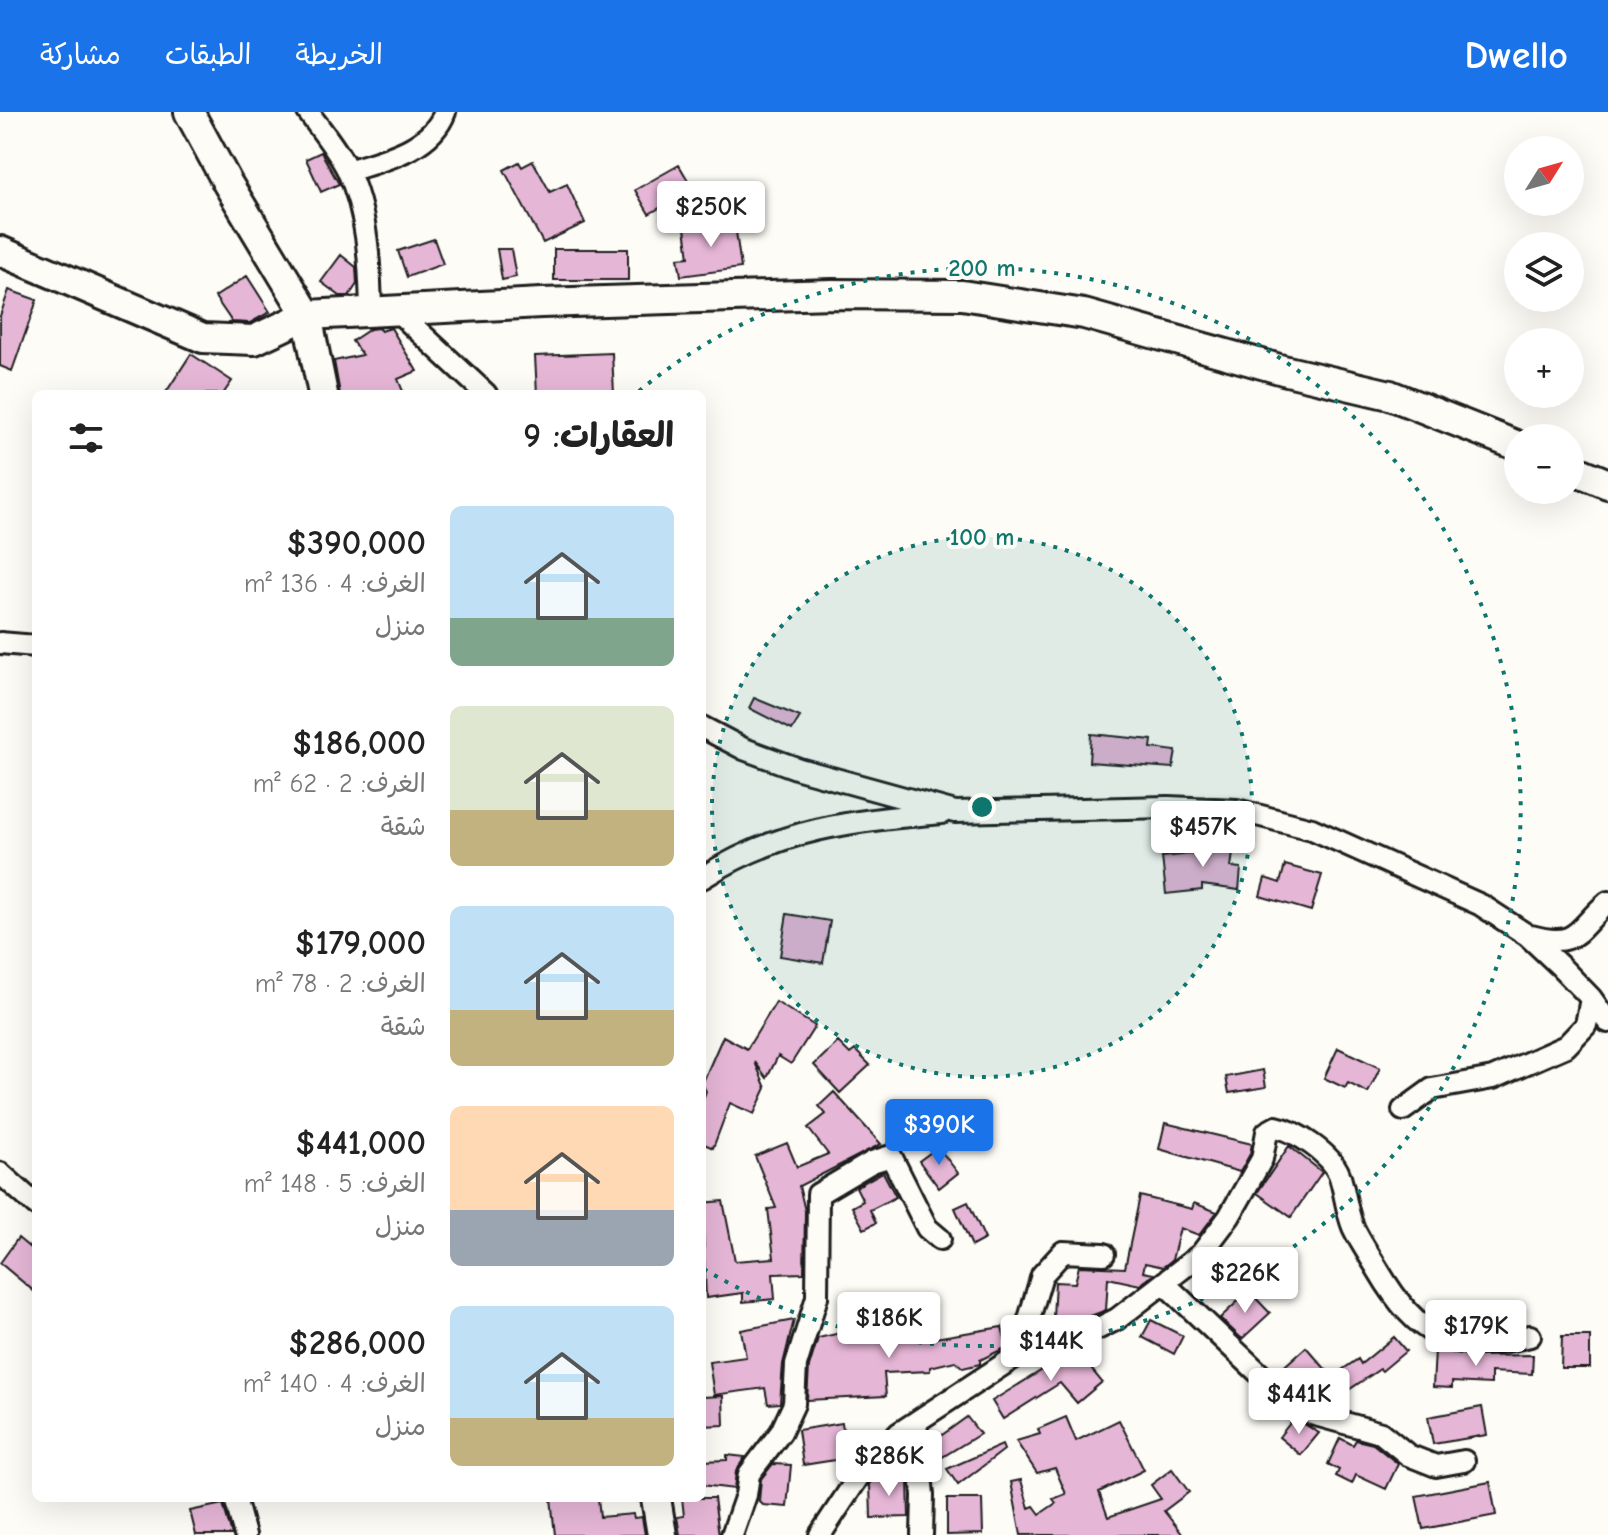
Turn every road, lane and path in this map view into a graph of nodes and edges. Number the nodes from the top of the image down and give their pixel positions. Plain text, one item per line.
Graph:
1 (189, 112) edge
2 (308, 112) edge
3 (442, 114) edge
4 (348, 171) junction
5 (0, 251) edge
6 (384, 311) junction
7 (307, 315) junction
8 (322, 390) edge
9 (481, 390) edge
10 (1504, 440) edge
11 (1584, 474) edge
12 (1608, 484) edge
13 (0, 643) edge
14 (32, 646) edge
15 (706, 729) edge
16 (955, 812) junction
17 (706, 876) edge
18 (1608, 902) edge
19 (1527, 935) junction
20 (1591, 998) junction
21 (1608, 1022) edge
22 (1403, 1110) dead end
23 (0, 1173) edge
24 (32, 1201) edge
25 (940, 1239) dead end
26 (1104, 1254) dead end
27 (1165, 1284) junction
28 (1530, 1336) dead end
29 (1019, 1353) junction
30 (916, 1422) junction
31 (1464, 1461) dead end
32 (236, 1502) edge
33 (657, 1502) edge
34 (245, 1535) edge
35 (662, 1535) edge
36 (732, 1535) edge
37 (820, 1535) edge
38 (922, 1535) edge

1 - 7 street
2 - 4 street
3 - 4 street
4 - 6 street
5 - 7 street
6 - 7 street
6 - 9 street
6 - 10 street
7 - 8 street
11 - 12 street
13 - 14 street
15 - 16 street
16 - 17 street
16 - 19 street
18 - 19 street
19 - 20 street
20 - 21 street
20 - 22 street
23 - 24 street
25 - 36 street
26 - 29 street
27 - 28 street
27 - 29 street
27 - 31 street
29 - 30 street
30 - 37 street
30 - 38 street
32 - 34 street
33 - 35 street

